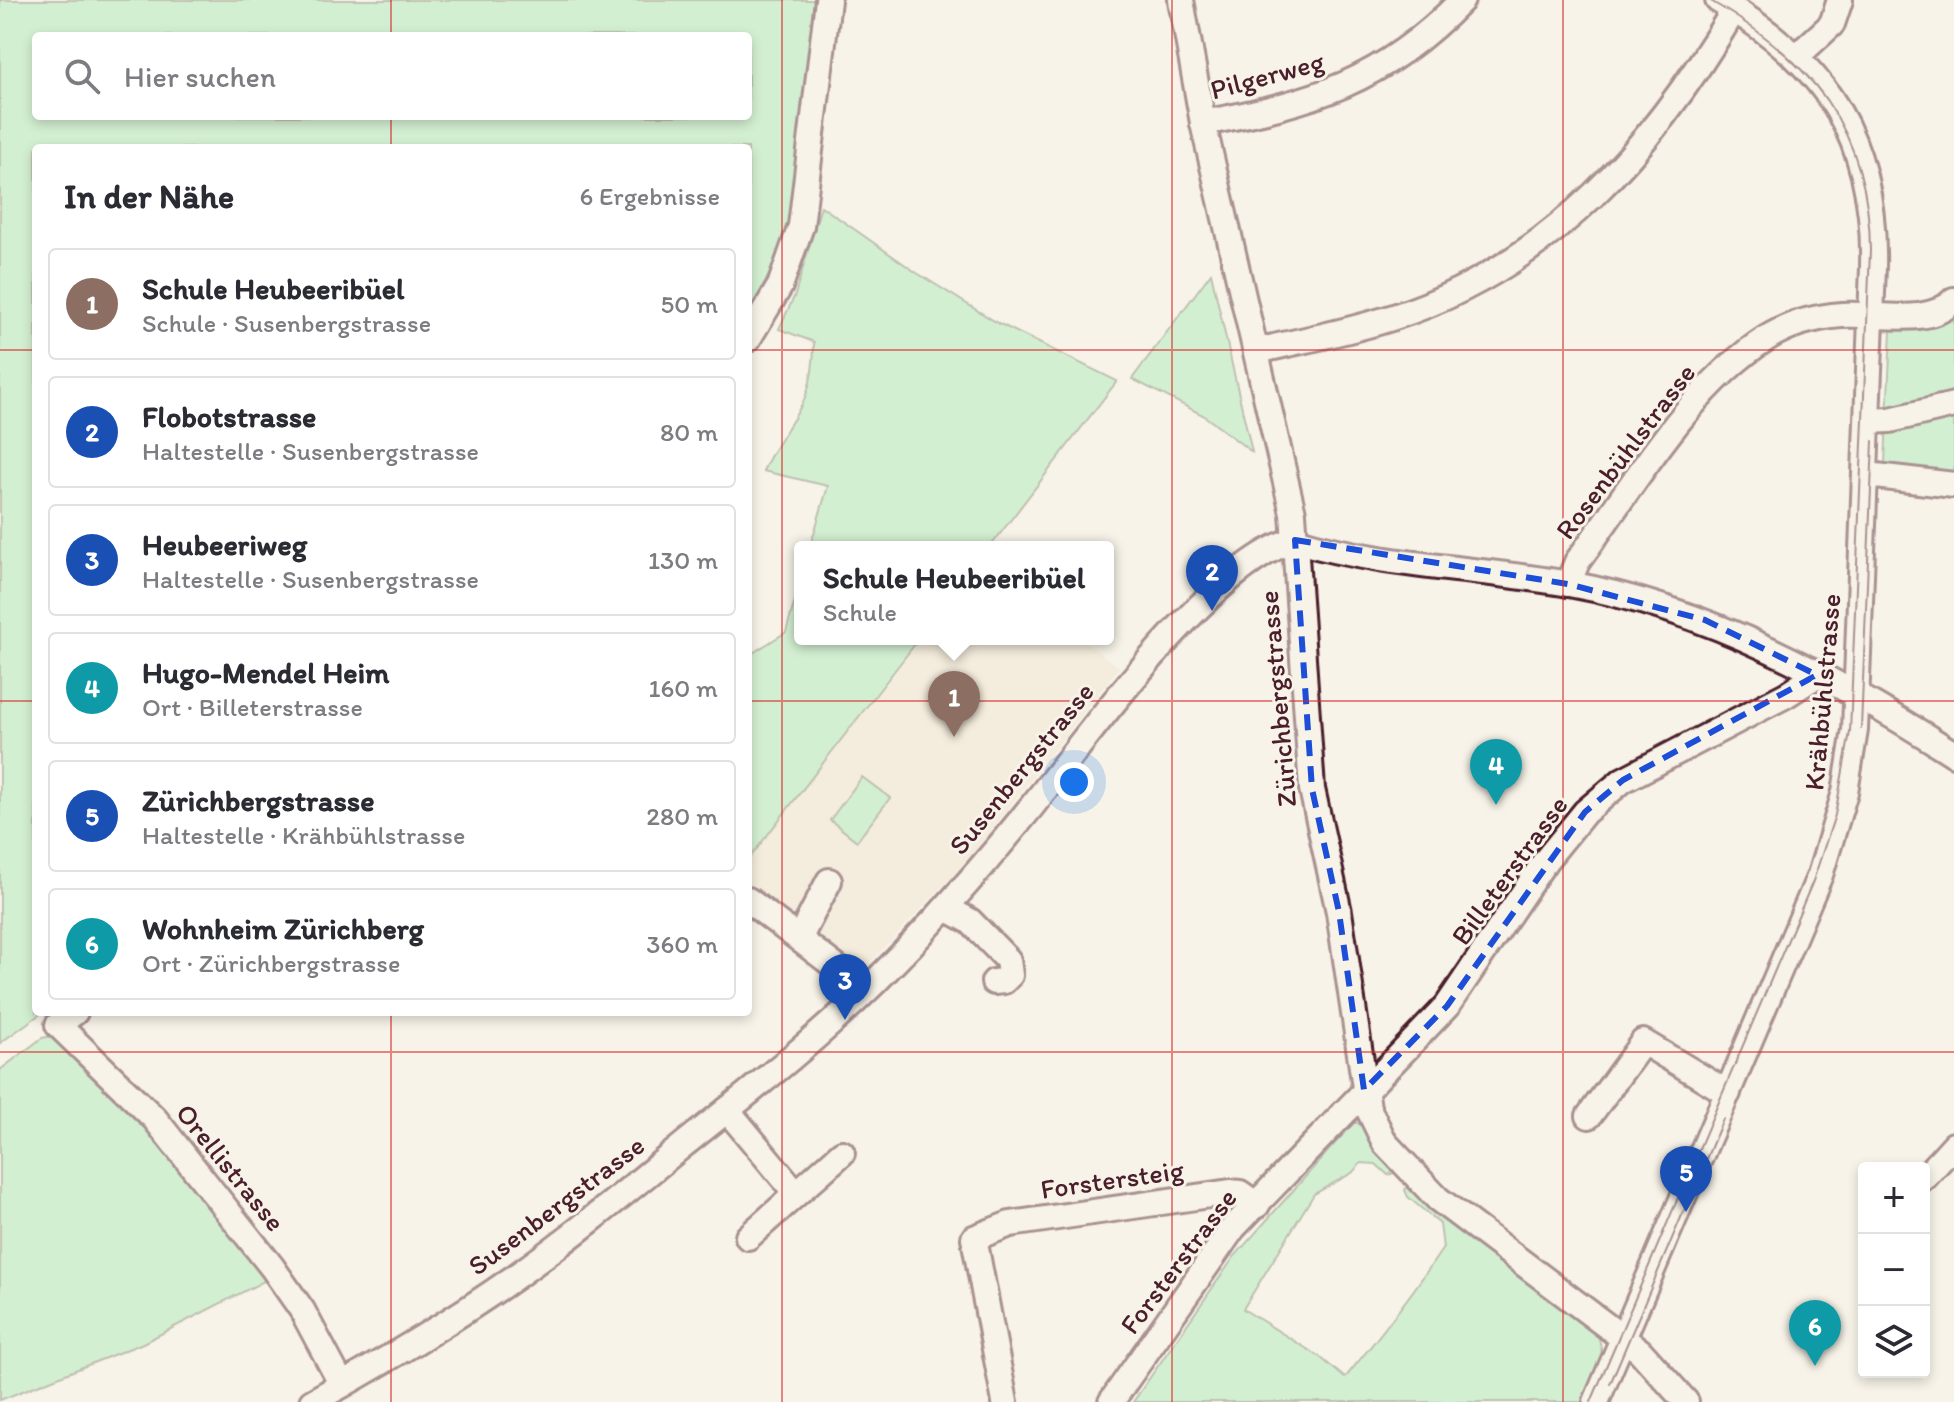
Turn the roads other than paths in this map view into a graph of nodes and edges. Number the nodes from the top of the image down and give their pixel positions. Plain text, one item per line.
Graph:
1 (828, 0) edge
2 (1181, 0) edge
3 (1462, 0) edge
4 (1840, 0) edge
5 (1726, 5) edge
6 (1797, 56) junction
7 (1203, 123) junction
8 (1954, 300) edge
9 (1871, 315) junction
10 (752, 332) edge
11 (1257, 351) junction
12 (1954, 405) edge
13 (1868, 421) junction
14 (1867, 475) junction
15 (1954, 485) edge
16 (1295, 540) junction
17 (1568, 584) junction
18 (1817, 675) junction
19 (1858, 695) junction
20 (1954, 754) edge
21 (829, 881) dead end
22 (752, 903) edge
23 (946, 908) junction
24 (800, 937) junction
25 (994, 982) dead end
26 (866, 990) junction
27 (70, 1016) edge
28 (1364, 1090) junction
29 (1728, 1093) junction
30 (727, 1110) junction
31 (1589, 1116) dead end
32 (1954, 1145) edge
33 (842, 1153) dead end
34 (1930, 1171) edge
35 (796, 1193) junction
36 (1257, 1205) junction
37 (748, 1237) dead end
38 (1624, 1340) junction
39 (342, 1385) junction
40 (312, 1402) edge
41 (1005, 1402) edge
42 (1111, 1402) edge
43 (1596, 1402) edge
44 (1686, 1402) edge

1 - 10 street
2 - 7 street, Zürichbergstrasse
3 - 7 street, Pilgerweg
4 - 6 street
5 - 6 street, Krähbühlstrasse
5 - 11 street
6 - 9 street, Krähbühlstrasse
7 - 11 street, Zürichbergstrasse
8 - 9 street, Rosenbühlstrasse
9 - 13 street, Krähbühlstrasse
9 - 17 street, Rosenbühlstrasse
11 - 16 street, Zürichbergstrasse
12 - 13 street
13 - 14 street, Krähbühlstrasse
14 - 15 street
14 - 19 street, Krähbühlstrasse
16 - 17 street
16 - 23 street, Susenbergstrasse
16 - 28 street, Zürichbergstrasse
17 - 18 street
18 - 19 street
18 - 28 street, Billeterstrasse
19 - 20 street
19 - 29 street, Krähbühlstrasse
21 - 24 street
22 - 24 street
23 - 25 street
23 - 26 street, Susenbergstrasse
24 - 26 street
26 - 30 street, Susenbergstrasse
27 - 39 street, Orellistrasse
28 - 36 street, Forsterstrasse
28 - 38 street, Zürichbergstrasse
29 - 31 street
29 - 38 street, Krähbühlstrasse
30 - 35 street
30 - 39 street, Susenbergstrasse
32 - 34 street
33 - 35 street
35 - 37 street
36 - 41 street, Forstersteig
36 - 42 street, Forsterstrasse
38 - 43 street, Krähbühlstrasse
38 - 44 street, Zürichbergstrasse
39 - 40 street, Susenbergstrasse

